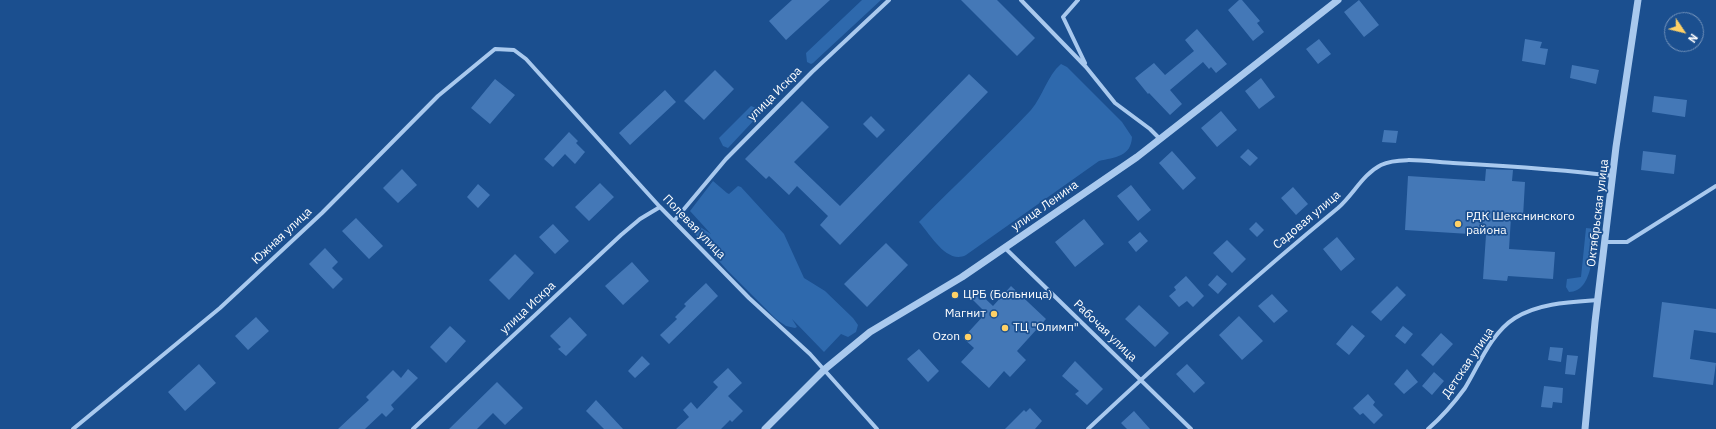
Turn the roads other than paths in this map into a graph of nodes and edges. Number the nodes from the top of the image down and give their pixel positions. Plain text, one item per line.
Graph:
1 (889, 0) edge
2 (1021, 0) edge
3 (1078, 0) edge
4 (1338, 0) edge
5 (1638, 0) edge
6 (495, 49) joint
7 (1086, 67) junction
8 (1160, 140) junction
9 (1613, 176) junction
10 (1716, 186) edge
11 (660, 207) junction
12 (674, 221) junction
13 (1605, 242) junction
14 (1005, 248) junction
15 (1598, 300) junction
16 (825, 370) junction
17 (1141, 379) junction
18 (73, 429) edge
19 (413, 429) edge
20 (765, 429) edge
21 (877, 429) edge
22 (1088, 429) edge
23 (1192, 429) edge
24 (1428, 429) edge
25 (1585, 429) edge

1 - 12 street, улица Искра
2 - 7 street
3 - 7 street
4 - 8 street, улица Ленина
5 - 9 street, Октябрьская улица
6 - 11 street, Полевая улица
6 - 18 street, Южная улица
7 - 8 street
8 - 14 street, улица Ленина
9 - 13 street, Октябрьская улица
9 - 17 street, Садовая улица
10 - 13 street
11 - 12 street, Полевая улица
11 - 19 street, улица Искра
12 - 16 street, Полевая улица
13 - 15 street, Октябрьская улица
14 - 16 street, улица Ленина
14 - 17 street, Рабочая улица
15 - 24 street, Детская улица
15 - 25 street, Октябрьская улица
16 - 20 street, улица Ленина
16 - 21 street, Полевая улица
17 - 22 street, Садовая улица
17 - 23 street, Рабочая улица

